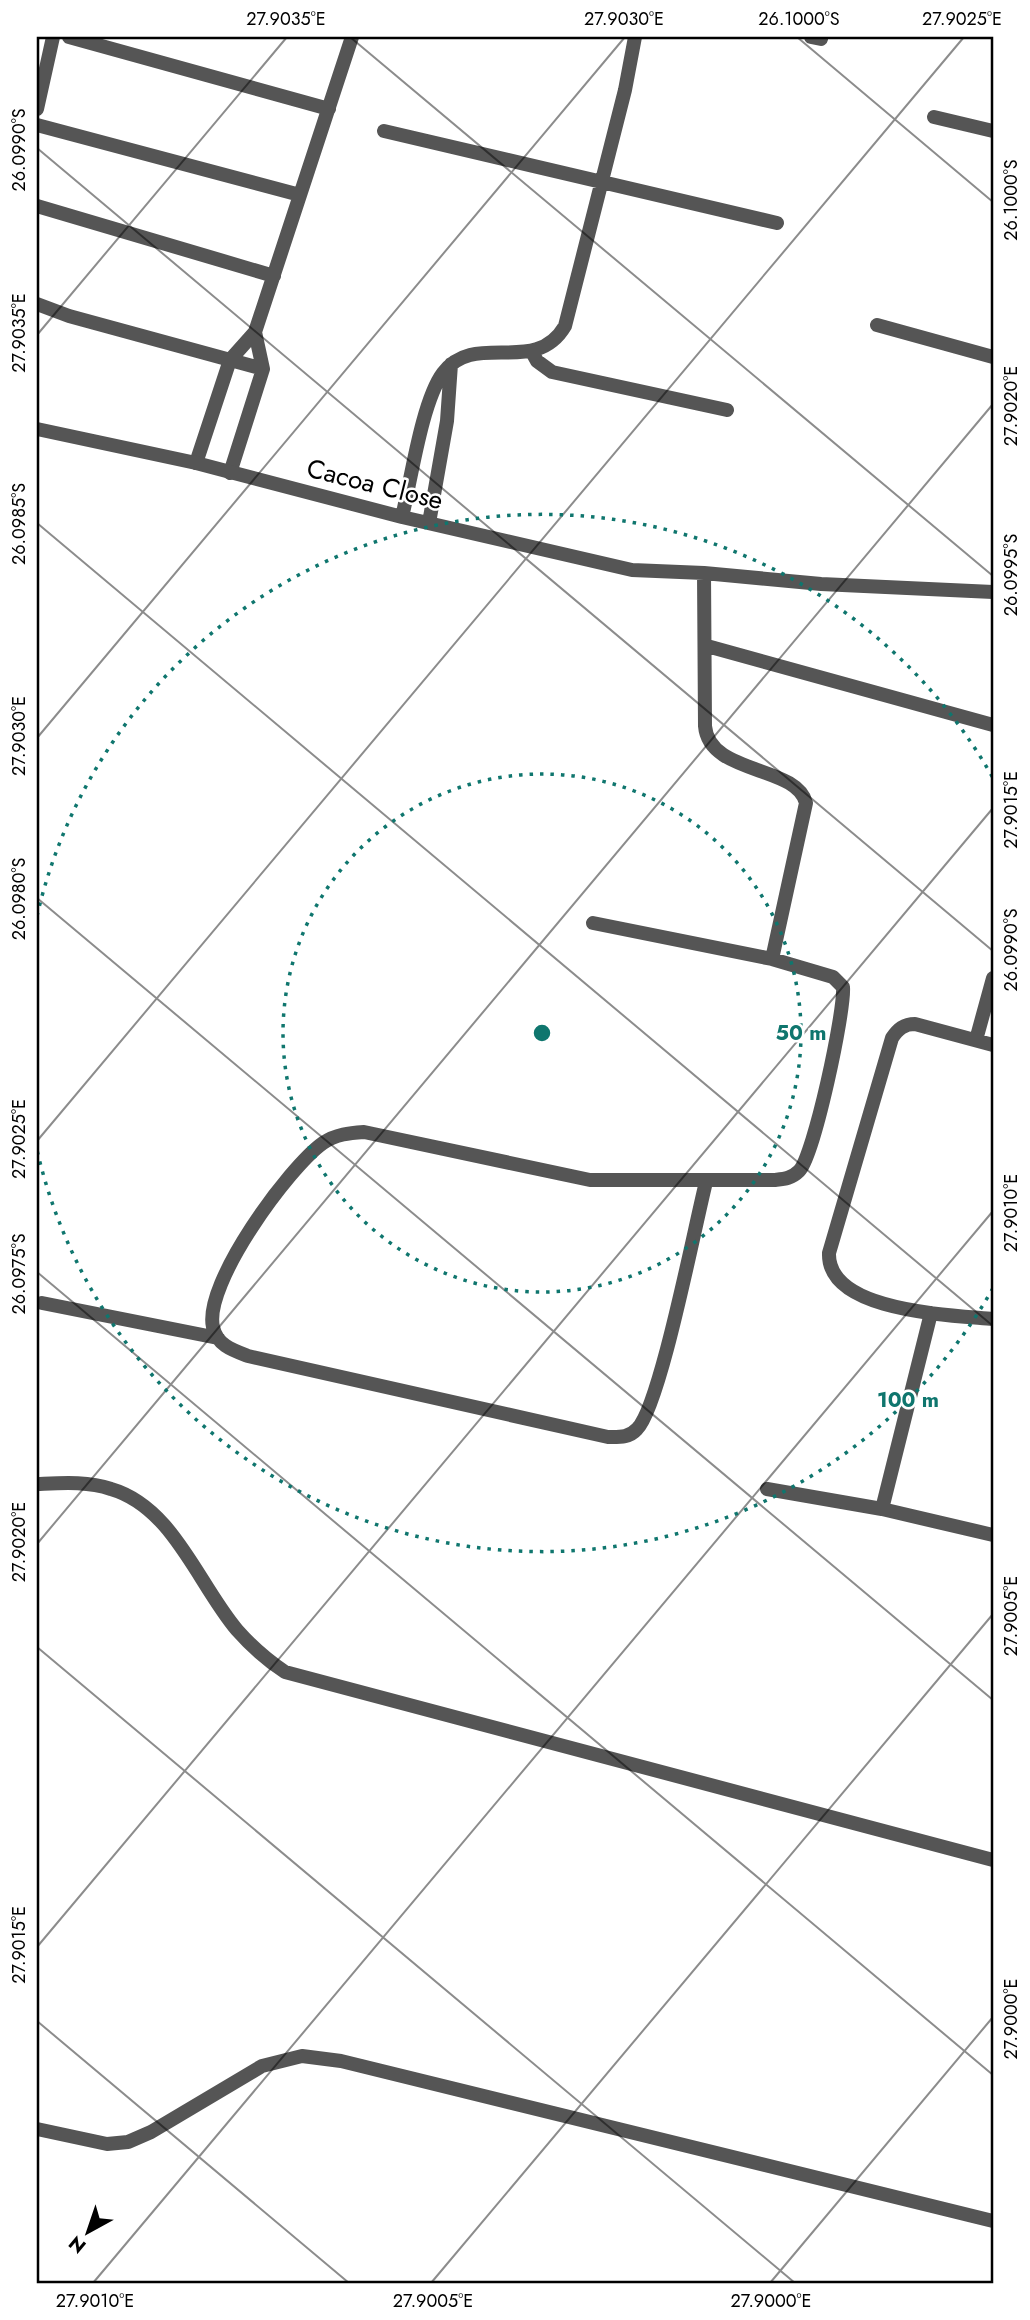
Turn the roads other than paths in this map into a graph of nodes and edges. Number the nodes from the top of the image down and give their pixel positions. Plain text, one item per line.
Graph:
1 (53, 37) edge
2 (69, 37) edge
3 (352, 37) edge
4 (635, 37) edge
5 (37, 109) edge
6 (329, 109) junction
7 (934, 117) dead end
8 (37, 125) edge
9 (384, 131) dead end
10 (993, 131) edge
11 (601, 182) junction
12 (300, 195) junction
13 (37, 206) edge
14 (778, 223) dead end
15 (274, 276) junction
16 (37, 304) edge
17 (877, 325) dead end
18 (255, 332) junction
19 (532, 352) junction
20 (993, 357) edge
21 (230, 360) junction
22 (451, 364) junction
23 (263, 369) junction
24 (727, 410) dead end
25 (37, 429) edge
26 (196, 463) junction
27 (230, 473) junction
28 (402, 517) junction
29 (429, 523) junction
30 (704, 573) junction
31 (993, 592) edge
32 (707, 646) junction
33 (993, 725) edge
34 (593, 923) dead end
35 (772, 959) junction
36 (993, 978) edge
37 (976, 1040) junction
38 (993, 1045) edge
39 (706, 1182) junction
40 (42, 1303) dead end
41 (931, 1313) junction
42 (993, 1319) edge
43 (218, 1338) junction
44 (37, 1485) edge
45 (767, 1489) dead end
46 (882, 1509) junction
47 (993, 1535) edge
48 (993, 1860) edge
49 (37, 2129) edge
50 (993, 2221) edge

1 - 5 street
2 - 6 street
3 - 6 street
4 - 11 street
6 - 12 street
7 - 10 street
8 - 12 street
9 - 11 street
11 - 14 street
11 - 19 street
12 - 15 street
13 - 15 street
15 - 18 street
16 - 21 street
17 - 20 street
18 - 21 street
18 - 23 street
19 - 22 street
19 - 24 street
21 - 23 street
21 - 26 street
22 - 28 street
22 - 29 street
23 - 27 street
25 - 26 street, Cacoa Close
26 - 27 street, Cacoa Close
27 - 28 street, Cacoa Close
28 - 29 street, Cacoa Close
29 - 30 street, Cacoa Close
30 - 31 street, Cacoa Close
30 - 32 street
32 - 33 street
32 - 35 street
34 - 35 street
35 - 39 street
36 - 37 street
37 - 38 street
37 - 41 street
39 - 43 street
39 - 43 street
40 - 43 street
41 - 42 street
41 - 46 street
44 - 48 street
45 - 46 street
46 - 47 street
49 - 50 street

